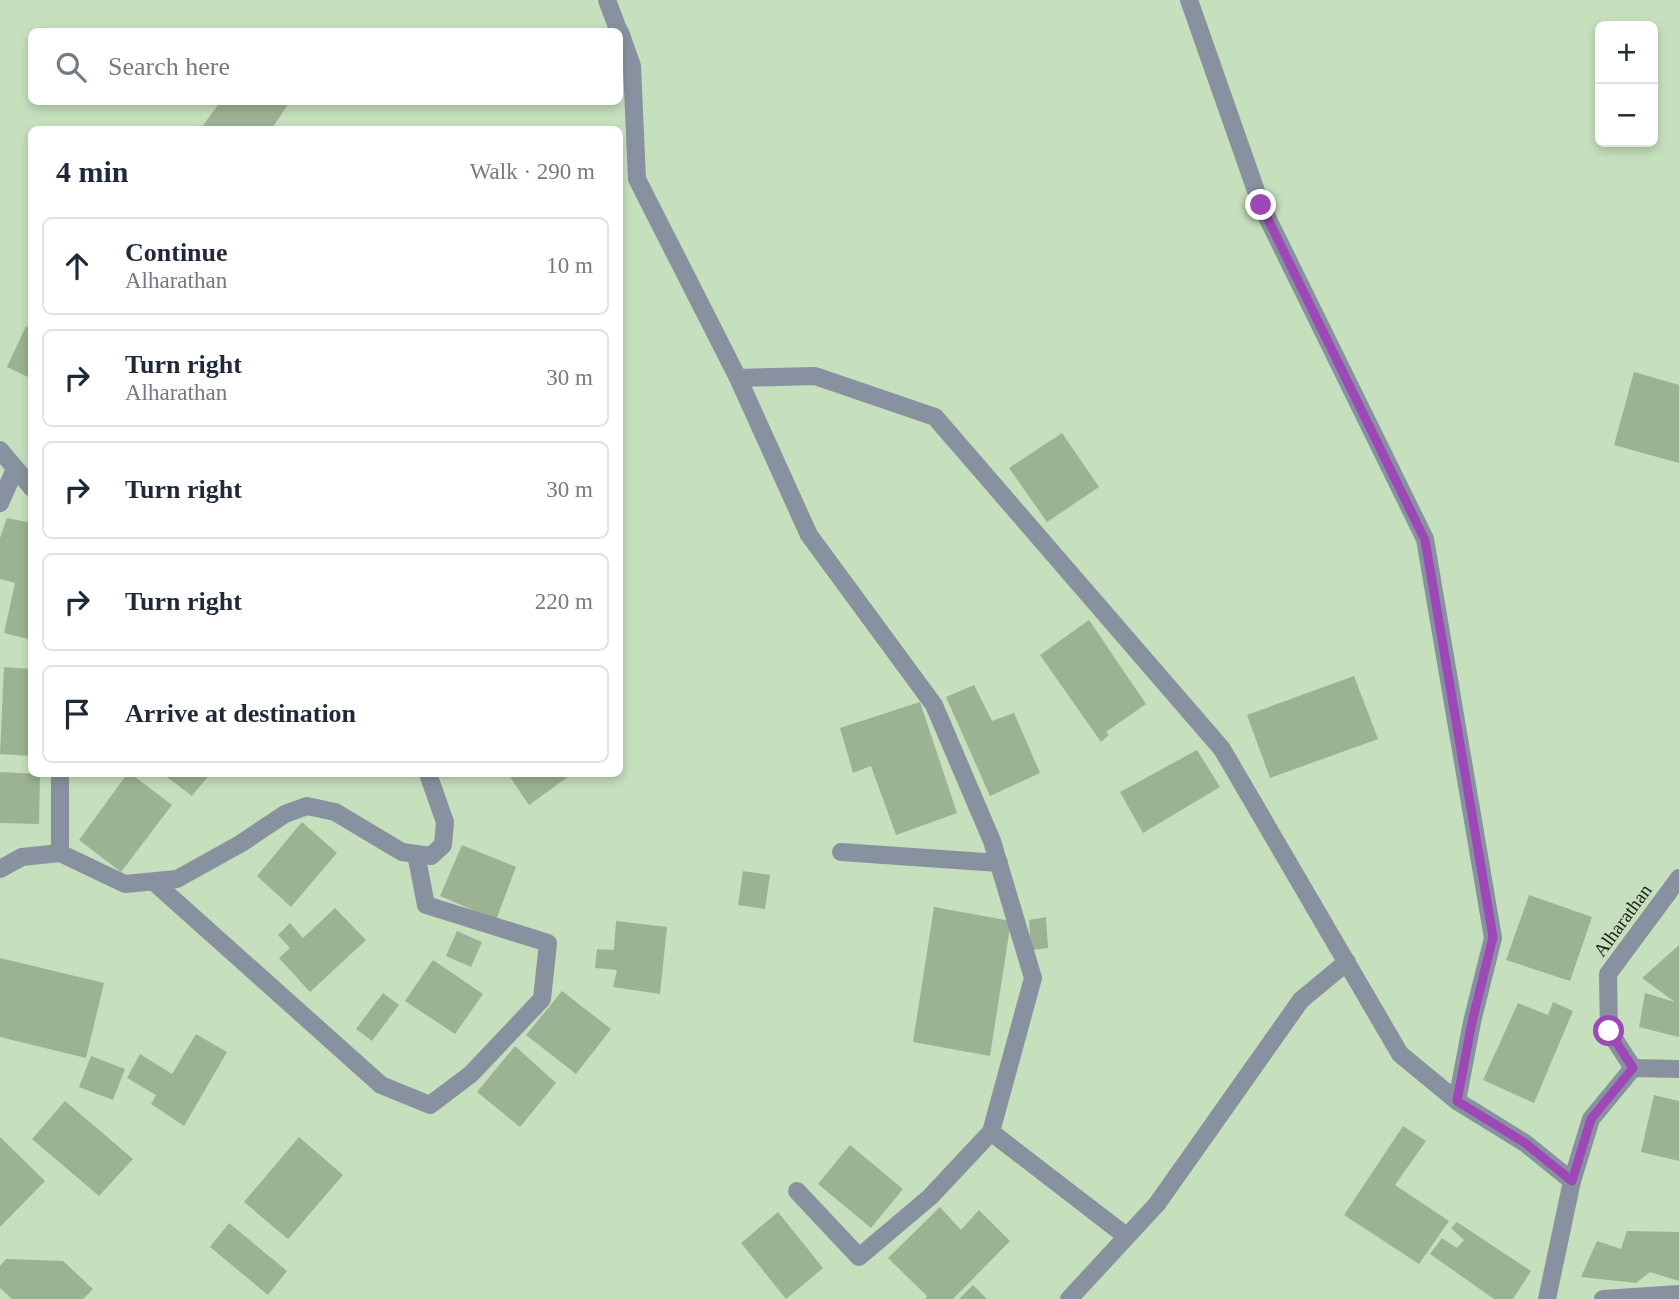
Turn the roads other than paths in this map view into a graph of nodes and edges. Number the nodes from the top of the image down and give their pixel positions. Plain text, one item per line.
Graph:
1 (607, 0) edge
2 (1189, 0) edge
3 (618, 28) edge
4 (623, 42) edge
5 (738, 378) junction
6 (0, 450) edge
7 (15, 469) junction
8 (28, 484) edge
9 (0, 503) edge
10 (60, 777) edge
11 (429, 777) edge
12 (841, 852) dead end
13 (60, 853) junction
14 (416, 854) junction
15 (999, 863) junction
16 (0, 869) edge
17 (1679, 878) edge
18 (154, 882) junction
19 (1347, 962) junction
20 (1633, 1068) junction
21 (1679, 1069) edge
22 (1457, 1101) junction
23 (992, 1132) junction
24 (1572, 1181) junction
25 (797, 1191) dead end
26 (1126, 1236) junction
27 (1679, 1294) edge
28 (1069, 1299) edge
29 (1547, 1299) edge
30 (1603, 1299) edge

1 - 3 street
2 - 22 street
4 - 5 street
5 - 15 street
5 - 19 street
6 - 7 street
7 - 8 street
7 - 9 street
10 - 13 street
11 - 14 street
12 - 15 street
13 - 16 street
13 - 18 street
14 - 18 street
14 - 18 street
15 - 23 street
17 - 20 street, Alharathan
19 - 22 street
19 - 26 street
20 - 21 street
20 - 24 street
22 - 24 street
23 - 25 street
23 - 26 street
24 - 29 street
26 - 28 street
27 - 30 street

